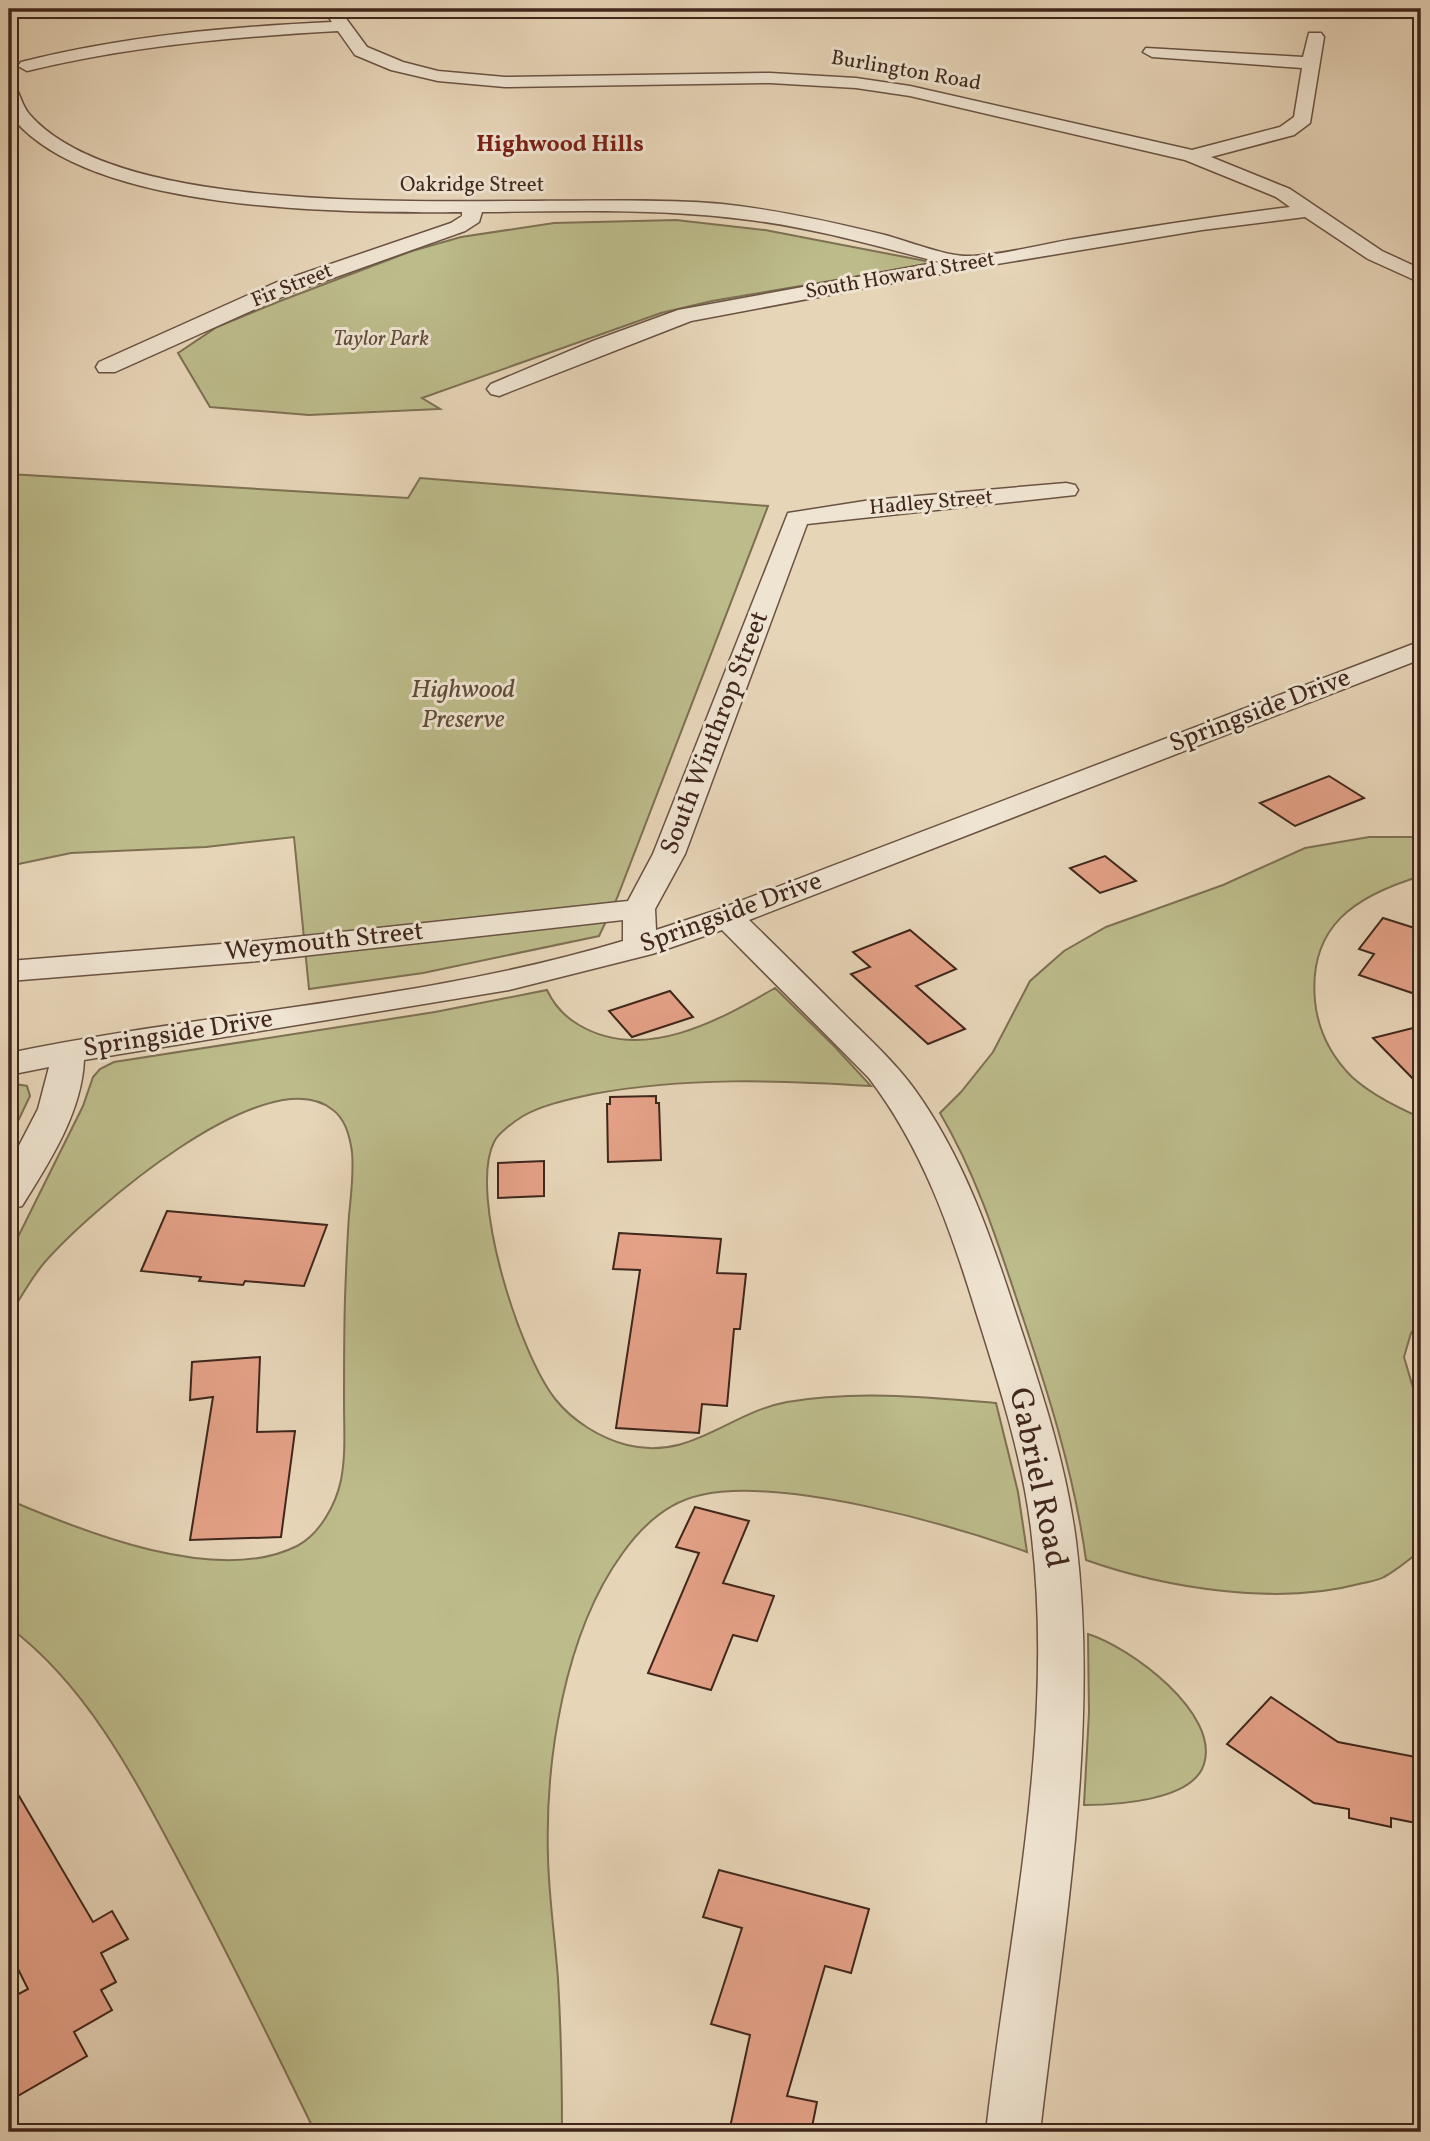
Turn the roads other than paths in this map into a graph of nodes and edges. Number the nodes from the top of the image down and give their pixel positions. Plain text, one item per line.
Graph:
1 (331, 9) edge
2 (343, 26) junction
3 (1315, 37) dead end
4 (1152, 52) dead end
5 (9, 62) edge
6 (1310, 63) junction
7 (27, 66) junction
8 (9, 88) edge
9 (1192, 156) junction
10 (472, 208) junction
11 (1312, 210) junction
12 (967, 263) junction
13 (1421, 277) edge
14 (107, 367) dead end
15 (499, 389) dead end
16 (1066, 491) dead end
17 (797, 518) joint
18 (1421, 649) edge
19 (639, 909) junction
20 (728, 917) junction
21 (639, 947) junction
22 (9, 971) edge
23 (67, 1052) junction
24 (9, 1064) edge
25 (9, 1197) edge
26 (1013, 2132) edge

1 - 2 street, Burlington Road
2 - 7 street
2 - 9 street, Burlington Road
3 - 6 street
4 - 6 street
5 - 7 street
6 - 9 street
7 - 8 street, Oakridge Street
8 - 10 street, Oakridge Street
9 - 11 street, Burlington Road
10 - 12 street, Oakridge Street
10 - 14 street, Fir Street
11 - 12 street, South Howard Street
11 - 13 street, Burlington Road
12 - 15 street, South Howard Street
16 - 17 street, Hadley Street
17 - 19 street, South Winthrop Street
18 - 20 street, Springside Drive
19 - 21 street, South Winthrop Street
19 - 22 street, Weymouth Street
20 - 21 street, Springside Drive
20 - 26 street, Gabriel Road
21 - 23 street, Springside Drive
23 - 24 street, Springside Drive
23 - 25 street

